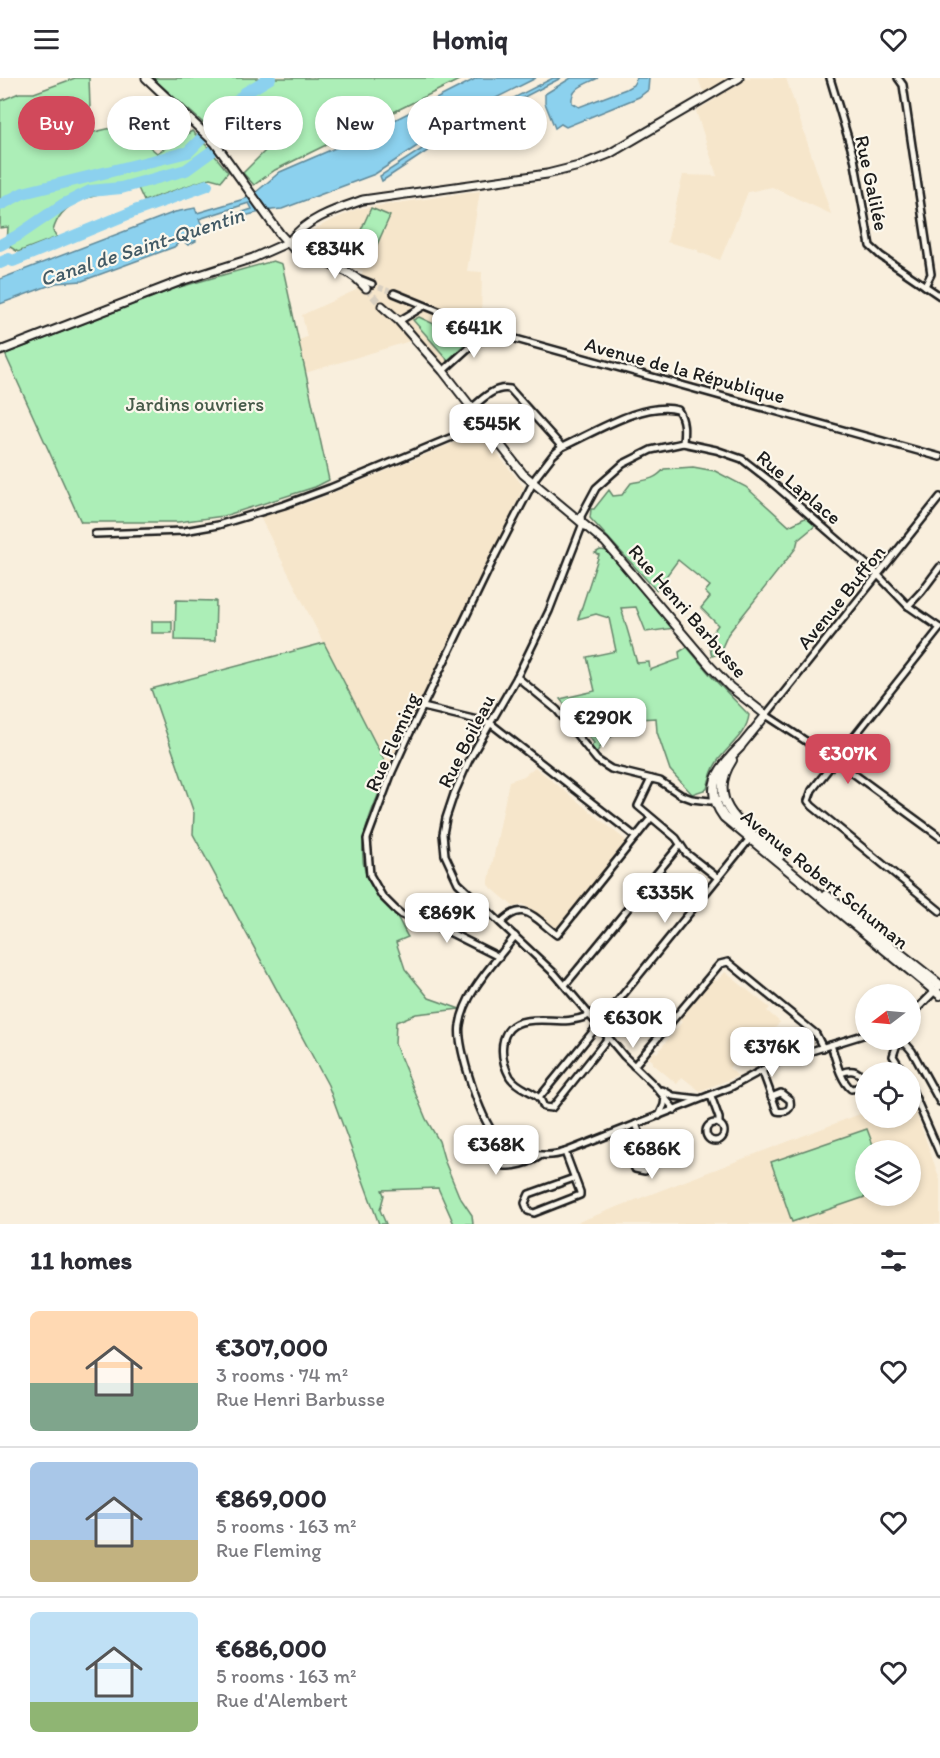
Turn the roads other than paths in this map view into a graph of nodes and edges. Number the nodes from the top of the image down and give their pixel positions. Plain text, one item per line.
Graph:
1 (146, 78) edge
2 (739, 78) edge
3 (830, 78) edge
4 (898, 78) edge
5 (289, 242) junction
6 (369, 286) tunnel mouth
7 (925, 286) junction
8 (394, 293) tunnel mouth
9 (940, 296) edge
10 (382, 306) tunnel mouth
11 (424, 306) junction
12 (399, 321) junction
13 (487, 331) junction
14 (0, 351) edge
15 (443, 371) junction
16 (472, 407) junction
17 (483, 422) junction
18 (683, 443) junction
19 (562, 447) junction
20 (940, 457) edge
21 (533, 484) junction
22 (940, 497) edge
23 (582, 521) junction
24 (96, 534) dead end
25 (940, 567) edge
26 (878, 575) junction
27 (908, 606) junction
28 (940, 628) edge
29 (517, 677) junction
30 (423, 707) junction
31 (766, 715) junction
32 (490, 723) junction
33 (740, 747) joint
34 (835, 760) junction
35 (651, 778) junction
36 (716, 800) junction
37 (651, 818) junction
38 (636, 837) junction
39 (752, 837) junction
40 (940, 837) edge
41 (680, 844) junction
42 (718, 878) junction
43 (940, 911) edge
44 (501, 923) junction
45 (515, 936) junction
46 (499, 957) junction
47 (565, 985) junction
48 (939, 989) edge
49 (921, 1006) edge
50 (590, 1015) junction
51 (598, 1024) junction
52 (855, 1037) edge
53 (608, 1038) junction
54 (831, 1045) junction
55 (823, 1048) junction
56 (911, 1050) edge
57 (634, 1066) junction
58 (762, 1070) junction
59 (841, 1073) dead end
60 (656, 1086) junction
61 (711, 1096) junction
62 (665, 1097) junction
63 (771, 1097) dead end
64 (539, 1098) junction
65 (702, 1100) junction
66 (940, 1102) edge
67 (675, 1110) junction
68 (921, 1110) edge
69 (659, 1116) junction
70 (636, 1124) junction
71 (719, 1124) dead end
72 (496, 1136) junction
73 (646, 1150) dead end
74 (565, 1152) junction
75 (940, 1154) edge
76 (540, 1156) junction
77 (574, 1178) junction

1 - 5 street
2 - 5 street
3 - 7 street, Rue Galilée
4 - 7 street
5 - 6 street
5 - 14 street
7 - 9 street, Rue Galilée
8 - 11 street, Avenue de la République
10 - 12 street
11 - 12 street
11 - 13 street, Avenue de la République
12 - 15 street
13 - 15 street
13 - 20 street, Avenue de la République
15 - 16 street
16 - 17 street, Rue Henri Barbusse
16 - 19 street
17 - 21 street, Rue Henri Barbusse
17 - 24 street
18 - 19 street
18 - 23 street, Rue Laplace
18 - 26 street, Rue Laplace
19 - 21 street, Rue Fleming
21 - 23 street, Rue Henri Barbusse
21 - 30 street, Rue Fleming
22 - 26 street, Avenue Buffon
23 - 29 street, Rue Boileau
23 - 31 street, Rue Henri Barbusse
25 - 27 street
26 - 27 street, Rue Laplace
26 - 31 street, Avenue Buffon
27 - 28 street, Rue Laplace
28 - 34 street
29 - 32 street, Rue Boileau
29 - 35 street
30 - 32 street
30 - 46 street, Rue Fleming
31 - 33 street
31 - 34 street, Rue Henri Barbusse
32 - 38 street
32 - 44 street, Rue Boileau
33 - 36 main road
34 - 40 street, Rue Henri Barbusse
34 - 43 street
35 - 36 street
35 - 37 street
36 - 39 main road, Avenue Robert Schuman
37 - 38 street
37 - 41 street
38 - 44 street
39 - 42 street
39 - 48 main road, Avenue Robert Schuman
41 - 42 street
41 - 47 street
42 - 51 street
44 - 45 street, Rue Boileau
45 - 46 street
45 - 47 street, Rue Boileau
46 - 72 street
47 - 50 street, Rue Boileau
48 - 49 street
50 - 51 street, Rue Boileau
50 - 64 street
51 - 53 street, Rue Boileau
51 - 64 street
52 - 54 street
53 - 57 street, Rue Boileau
53 - 64 street
54 - 55 street
54 - 59 street
55 - 57 street
55 - 58 street
56 - 66 street
57 - 60 street, Rue Boileau
58 - 61 street
58 - 63 street
60 - 62 street, Rue Boileau
60 - 65 street, Rue Boileau
61 - 65 street
61 - 71 street
62 - 67 street, Rue Boileau
62 - 69 street
65 - 67 street
67 - 69 street
68 - 75 street
69 - 70 street
70 - 73 street
70 - 74 street
72 - 76 street
72 - 76 street
74 - 76 street
74 - 77 street
77 - 77 street

